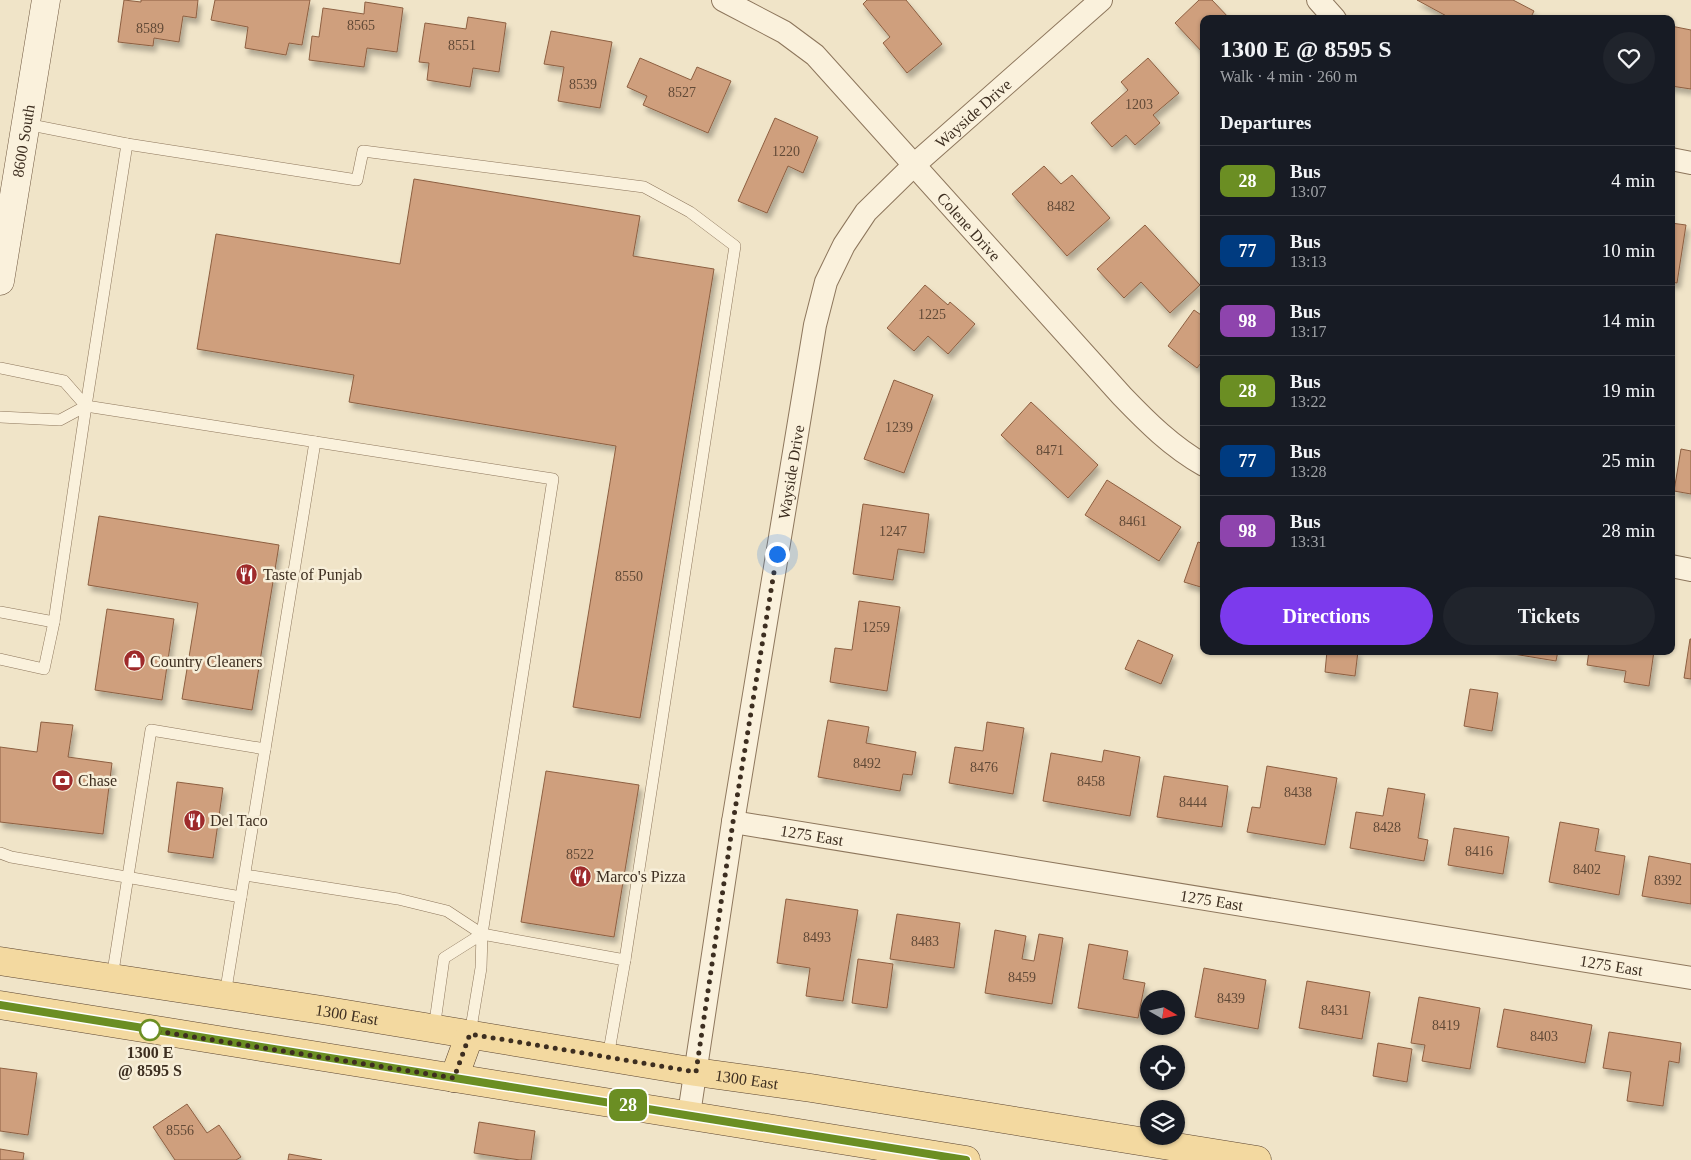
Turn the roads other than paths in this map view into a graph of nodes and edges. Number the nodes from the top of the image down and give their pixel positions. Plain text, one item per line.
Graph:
1 (46, 0) edge
2 (723, 0) edge
3 (1101, 0) edge
4 (1318, 0) edge
5 (1331, 15) edge
6 (24, 124) junction
7 (128, 144) junction
8 (1675, 161) edge
9 (1691, 163) edge
10 (914, 165) junction
11 (0, 280) edge
12 (0, 368) edge
13 (86, 406) junction
14 (0, 417) edge
15 (315, 442) junction
16 (1200, 463) edge
17 (1675, 567) edge
18 (1691, 570) edge
19 (0, 612) edge
20 (54, 622) junction
21 (0, 660) edge
22 (265, 749) junction
23 (733, 822) junction
24 (0, 853) edge
25 (245, 875) junction
26 (127, 877) junction
27 (241, 897) junction
28 (482, 934) junction
29 (0, 960) edge
30 (625, 960) junction
31 (112, 978) junction
32 (1691, 978) edge
33 (225, 995) junction
34 (0, 1005) edge
35 (434, 1029) junction
36 (470, 1034) junction
37 (608, 1057) junction
38 (696, 1072) junction
39 (454, 1078) junction
40 (689, 1114) junction
41 (966, 1160) edge
42 (1256, 1160) edge

1 - 6 main road, 8600 South
2 - 10 street, Colene Drive
3 - 10 street, Wayside Drive
4 - 5 street
6 - 7 lane
6 - 11 main road, 8600 South
7 - 13 lane
7 - 30 lane
8 - 9 street
10 - 16 street, Colene Drive
10 - 23 street, Wayside Drive
12 - 13 lane
13 - 14 lane
13 - 15 lane
13 - 20 lane
15 - 22 lane
15 - 28 lane
17 - 18 street
19 - 20 lane
20 - 21 lane
22 - 25 lane
22 - 26 lane
23 - 32 street, 1275 East
23 - 38 street, Wayside Drive
24 - 26 lane
25 - 27 lane
25 - 28 lane
26 - 27 lane
26 - 31 lane
27 - 33 lane
28 - 30 lane
28 - 35 lane
28 - 36 lane
29 - 31 main road, 1300 East
30 - 37 lane
31 - 33 main road, 1300 East
33 - 35 main road, 1300 East
34 - 39 main road
35 - 36 main road, 1300 East
36 - 37 main road, 1300 East
36 - 39 main road
37 - 38 main road, 1300 East
38 - 40 street, Wayside Drive
38 - 42 main road, 1300 East
39 - 40 main road
40 - 41 main road

